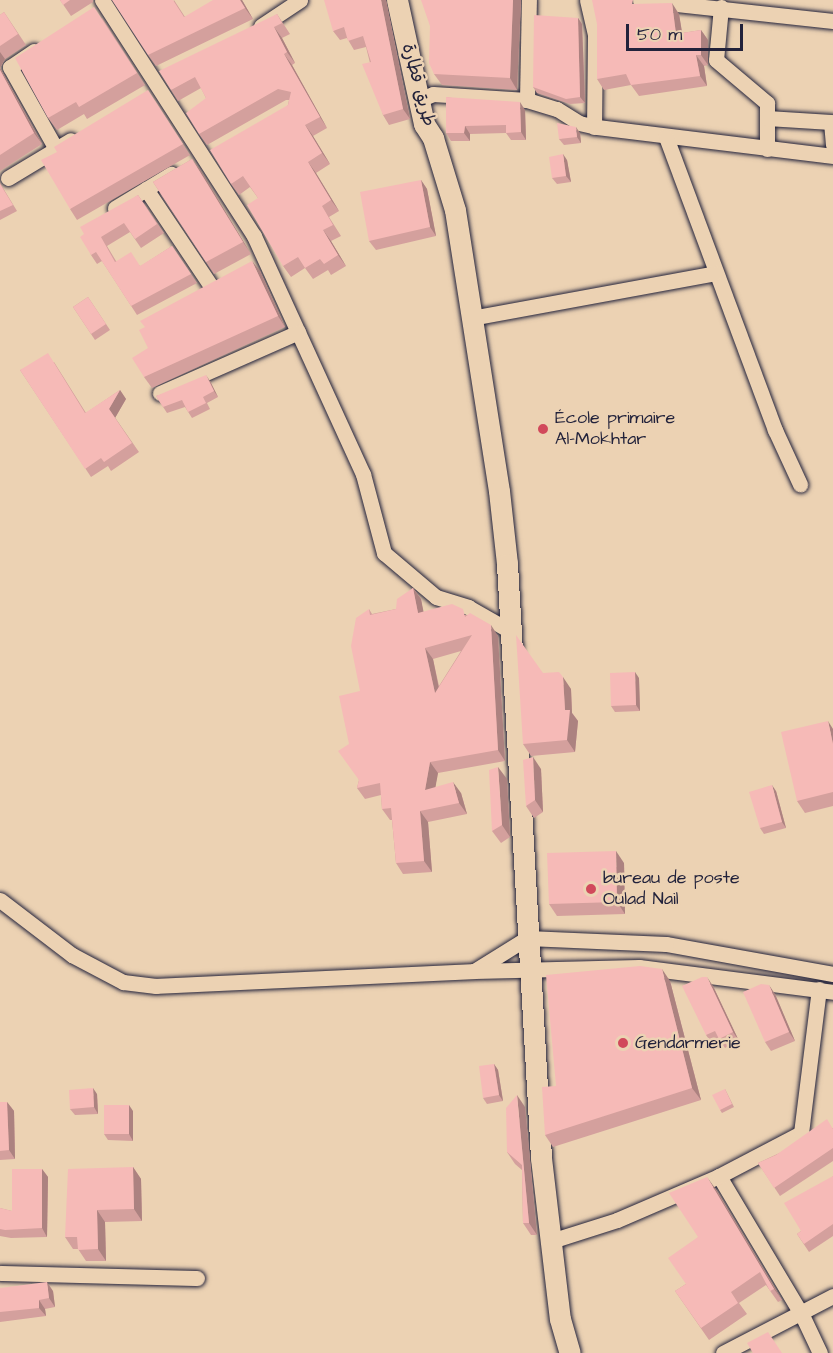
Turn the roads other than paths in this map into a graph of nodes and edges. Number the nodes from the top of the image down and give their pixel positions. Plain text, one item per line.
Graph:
1 (300, 0) edge
2 (397, 0) edge
3 (412, 0) edge
4 (529, 0) edge
5 (587, 0) edge
6 (640, 0) edge
7 (101, 6) edge
8 (721, 7) junction
9 (833, 21) edge
10 (246, 33) edge
11 (48, 42) edge
12 (426, 97) junction
13 (527, 100) junction
14 (832, 115) edge
15 (767, 118) junction
16 (594, 127) junction
17 (87, 131) edge
18 (666, 136) junction
19 (833, 145) edge
20 (56, 149) junction
21 (767, 149) junction
22 (207, 153) junction
23 (833, 156) edge
24 (8, 177) dead end
25 (146, 189) junction
26 (102, 216) edge
27 (264, 258) junction
28 (247, 267) edge
29 (715, 273) junction
30 (229, 277) edge
31 (211, 286) junction
32 (192, 297) edge
33 (471, 318) junction
34 (298, 332) junction
35 (160, 393) edge
36 (800, 484) dead end
37 (510, 631) junction
38 (0, 900) edge
39 (527, 938) junction
40 (474, 971) junction
41 (530, 971) junction
42 (833, 974) edge
43 (826, 991) edge
44 (719, 1176) junction
45 (551, 1241) junction
46 (0, 1274) edge
47 (197, 1278) dead end
48 (833, 1296) edge
49 (802, 1314) junction
50 (570, 1353) edge
51 (723, 1353) edge
52 (820, 1353) edge

1 - 10 street
2 - 12 main road, طريق قطارة
3 - 12 main road, طريق قطارة
4 - 13 street
5 - 16 street
6 - 8 street
7 - 22 street
8 - 9 street
8 - 15 street
11 - 20 street
12 - 13 street
12 - 33 main road, طريق قطارة
13 - 16 street
14 - 15 street
14 - 19 street
15 - 21 street
16 - 18 street
17 - 20 street
18 - 21 street
18 - 29 street
20 - 24 street
21 - 23 street
22 - 25 street
22 - 27 street
25 - 26 street
25 - 31 street
27 - 28 street
27 - 34 street
29 - 33 street
29 - 36 street
30 - 31 street
31 - 32 street
33 - 37 main road
34 - 35 street
34 - 37 street
37 - 39 main road
38 - 40 street
39 - 40 street
39 - 41 main road
39 - 42 street
40 - 41 street
41 - 43 street
41 - 45 main road
43 - 44 street
44 - 45 street
44 - 49 street
45 - 50 main road
46 - 47 street
48 - 49 street
49 - 51 street
49 - 52 street

